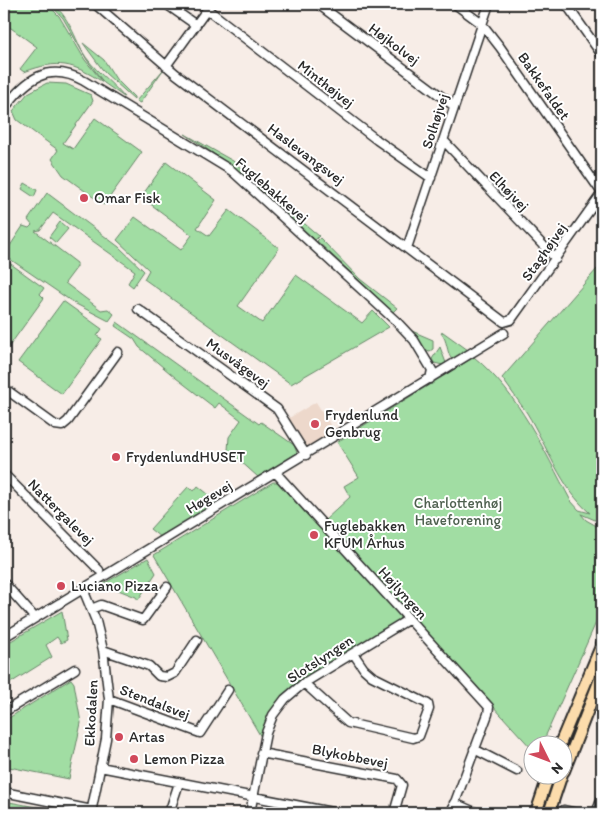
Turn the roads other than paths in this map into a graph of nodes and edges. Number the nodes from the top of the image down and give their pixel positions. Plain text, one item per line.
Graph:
1 (95, 4) edge
2 (166, 4) edge
3 (318, 4) edge
4 (455, 4) edge
5 (489, 4) edge
6 (566, 4) edge
7 (209, 6) edge
8 (482, 24) junction
9 (196, 25) junction
10 (602, 55) edge
11 (166, 66) junction
12 (454, 106) junction
13 (4, 108) edge
14 (444, 141) junction
15 (430, 178) junction
16 (602, 193) edge
17 (407, 248) junction
18 (556, 259) junction
19 (138, 309) dead end
20 (504, 322) joint
21 (504, 333) dead end
22 (118, 352) dead end
23 (430, 379) junction
24 (4, 388) edge
25 (306, 455) junction
26 (276, 473) junction
27 (4, 474) edge
28 (100, 570) dead end
29 (4, 583) edge
30 (167, 587) dead end
31 (87, 588) junction
32 (91, 609) junction
33 (35, 618) junction
34 (409, 619) junction
35 (4, 637) edge
36 (197, 640) dead end
37 (602, 644) edge
38 (103, 650) junction
39 (353, 653) junction
40 (75, 669) dead end
41 (602, 674) edge
42 (304, 683) junction
43 (228, 690) dead end
44 (109, 699) junction
45 (4, 712) edge
46 (564, 734) edge
47 (574, 745) edge
48 (474, 749) junction
49 (261, 753) junction
50 (100, 767) junction
51 (517, 771) dead end
52 (179, 782) junction
53 (546, 784) edge
54 (559, 784) edge
55 (4, 792) edge
56 (253, 798) junction
57 (602, 798) edge
58 (454, 803) junction
59 (564, 810) dead end
60 (92, 811) edge
61 (169, 813) edge
62 (250, 813) edge
63 (337, 813) edge
64 (394, 813) edge
65 (451, 813) edge
66 (478, 813) edge
67 (536, 813) edge
68 (549, 813) edge
69 (577, 813) edge
70 (596, 813) edge

1 - 11 street, Haslevangsvej
2 - 9 street
3 - 12 street, Højkolvej
4 - 8 street, Bakkefaldet
5 - 8 street, Solhøjvej
6 - 10 street
7 - 9 street
7 - 15 street, Minthøjvej
8 - 12 street, Solhøjvej
8 - 16 street, Bakkefaldet
9 - 11 street
11 - 17 street, Haslevangsvej
12 - 14 street, Solhøjvej
13 - 23 street, Fuglebakkevej
14 - 15 street, Solhøjvej
14 - 18 street, Elhøjvej
15 - 17 street, Solhøjvej
16 - 18 street, Staghøjvej
17 - 20 street, Haslevangsvej
18 - 20 street, Staghøjvej
19 - 25 street, Musvågevej
21 - 23 street, Høgevej
22 - 24 street
23 - 25 street, Høgevej
25 - 26 street, Høgevej
26 - 31 street, Høgevej
26 - 34 street, Højlyngen
27 - 28 street, Nattergalevej
29 - 33 street
30 - 32 street
31 - 32 street, Ekkodalen
31 - 33 street, Høgevej
32 - 38 street, Ekkodalen
33 - 35 street, Høgevej
34 - 39 street, Slotslyngen
34 - 48 street, Højlyngen
36 - 38 street
37 - 46 main road
38 - 44 street, Ekkodalen
39 - 42 street, Slotslyngen
39 - 42 street
40 - 45 street
41 - 47 main road
42 - 49 street, Slotslyngen
43 - 44 street, Stendalsvej
44 - 50 street, Ekkodalen
48 - 51 street
48 - 58 street
49 - 56 street, Slotslyngen
49 - 64 street, Blykobbevej
50 - 52 street
50 - 60 street, Ekkodalen
52 - 56 street
52 - 61 street
53 - 67 main road
54 - 68 main road
55 - 60 street
56 - 62 street, Slotslyngen
56 - 63 street
57 - 70 street
58 - 65 street
58 - 66 street
59 - 69 street

